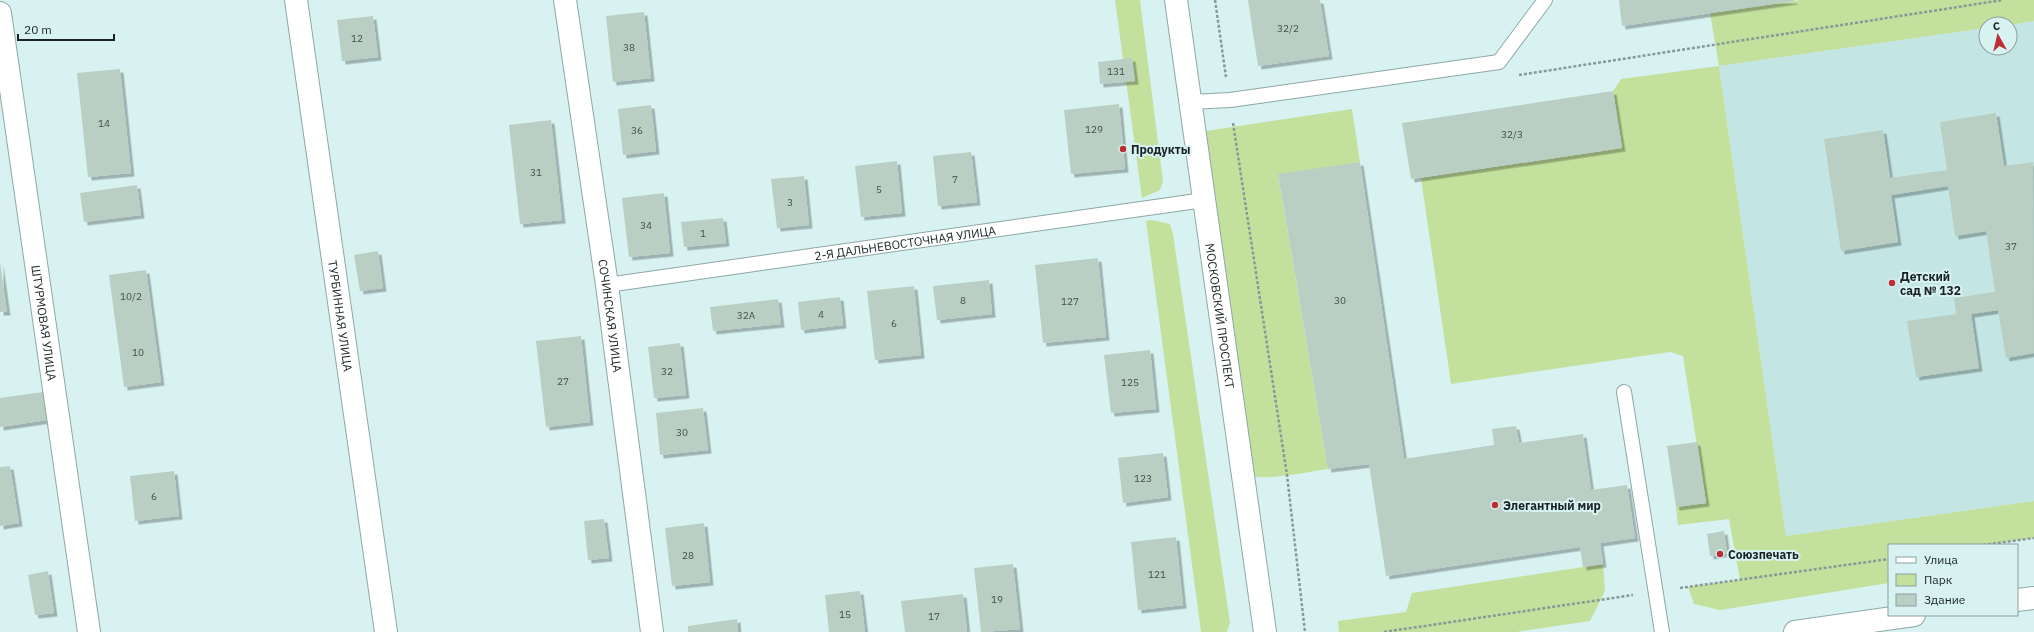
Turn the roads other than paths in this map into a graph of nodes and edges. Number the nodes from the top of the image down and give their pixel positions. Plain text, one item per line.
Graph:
1 (296, 0) edge
2 (565, 0) edge
3 (1176, 0) edge
4 (1545, 0) edge
5 (0, 13) edge
6 (1190, 102) junction
7 (1204, 200) junction
8 (607, 285) junction
9 (1624, 392) dead end
10 (2034, 598) edge
11 (2018, 600) edge
12 (1910, 616) edge
13 (1861, 627) edge
14 (89, 632) edge
15 (386, 632) edge
16 (652, 632) edge
17 (1265, 632) edge
18 (1662, 632) edge
19 (1795, 632) edge

1 - 15 street, ТУРБИННАЯ УЛИЦА
2 - 8 street, СОЧИНСКАЯ УЛИЦА
3 - 6 street, МОСКОВСКИЙ ПРОСПЕКТ
4 - 6 lane
5 - 14 street, ШТУРМОВАЯ УЛИЦА
6 - 7 street, МОСКОВСКИЙ ПРОСПЕКТ
7 - 8 lane, 2-Я ДАЛЬНЕВОСТОЧНАЯ УЛИЦА
7 - 17 street, МОСКОВСКИЙ ПРОСПЕКТ
8 - 16 street, СОЧИНСКАЯ УЛИЦА
9 - 18 lane
10 - 11 street
12 - 13 street
13 - 19 street

